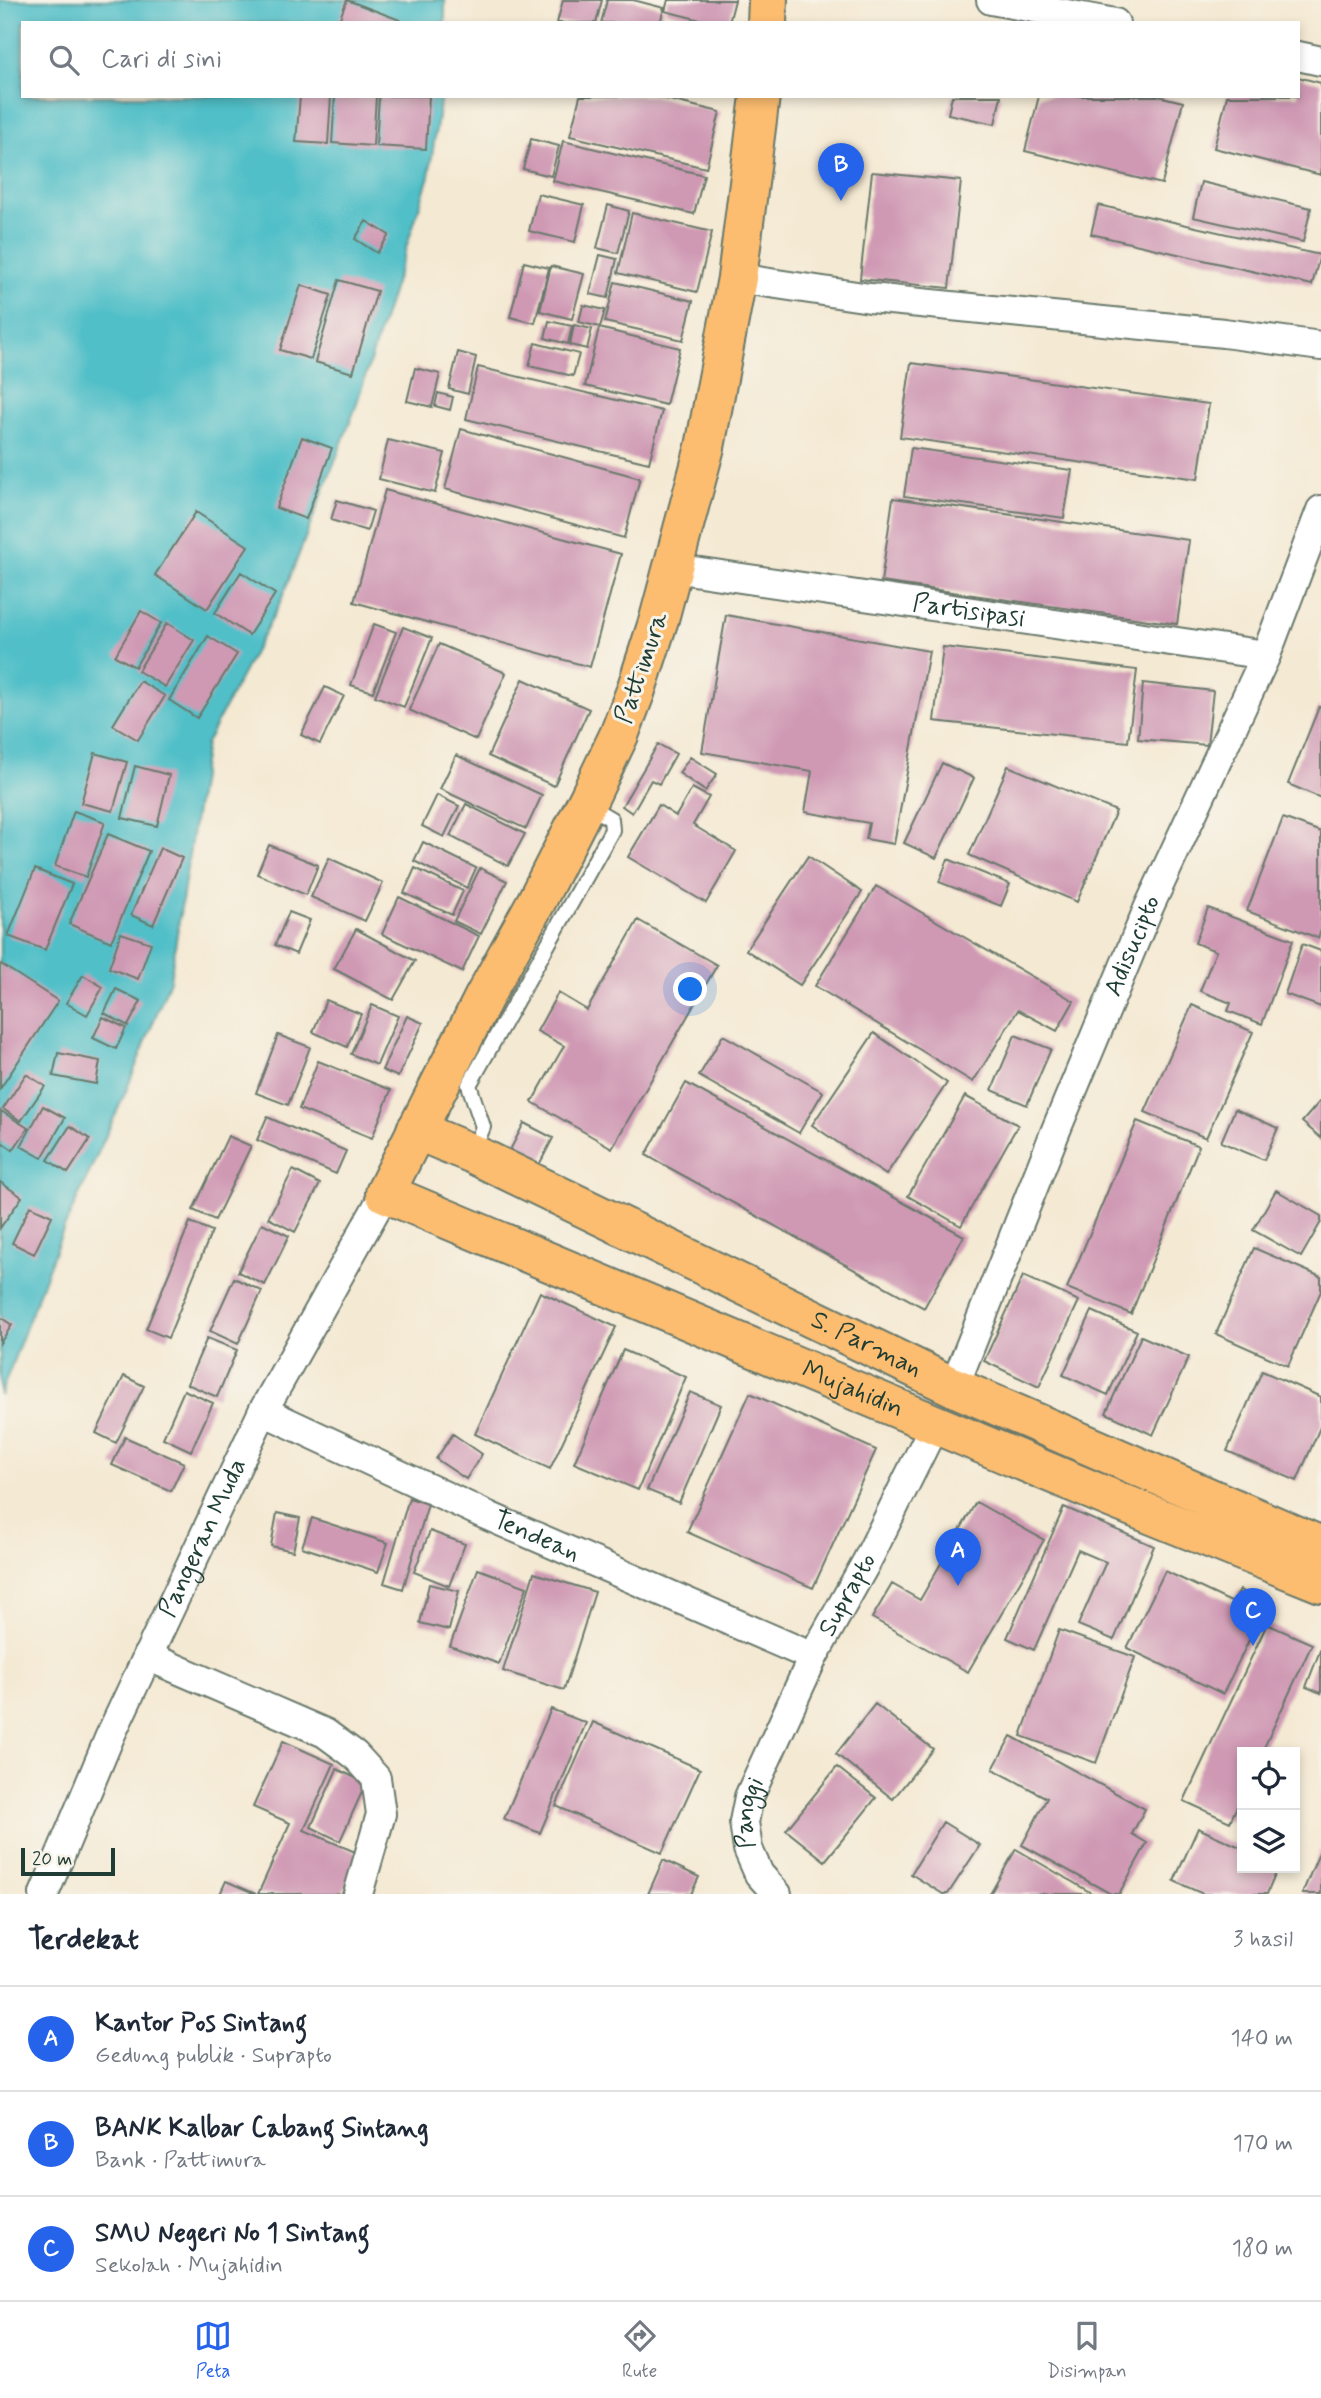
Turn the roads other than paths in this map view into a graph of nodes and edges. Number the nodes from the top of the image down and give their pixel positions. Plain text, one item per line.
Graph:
1 (768, 0) edge
2 (991, 0) edge
3 (767, 21) edge
4 (1104, 21) edge
5 (1300, 56) edge
6 (1321, 61) edge
7 (760, 98) edge
8 (737, 278) junction
9 (1321, 346) edge
10 (1321, 510) edge
11 (673, 568) junction
12 (1266, 655) junction
13 (585, 804) junction
14 (416, 1130) junction
15 (472, 1154) junction
16 (385, 1193) junction
17 (954, 1387) junction
18 (263, 1410) junction
19 (935, 1424) junction
20 (1321, 1546) edge
21 (1321, 1583) edge
22 (147, 1656) junction
23 (813, 1657) junction
24 (762, 1766) joint
25 (44, 1894) edge
26 (358, 1894) edge
27 (778, 1894) edge

1 - 3 main road
2 - 4 street
5 - 6 street
7 - 8 main road, Pattimura
8 - 9 street
8 - 11 main road, Pattimura
10 - 12 street, Adisucipto
11 - 12 street, Partisipasi
11 - 13 main road, Pattimura
12 - 17 street, Adisucipto
13 - 14 main road, Pattimura
13 - 15 lane
14 - 15 main road, S. Parman
14 - 16 main road, Pattimura
15 - 17 main road, S. Parman
16 - 18 street, Pangeran Muda
16 - 19 main road, Mujahidin
17 - 20 main road, S. Parman
18 - 22 street, Pangeran Muda
18 - 23 street, Tendean
19 - 21 main road, Mujahidin
19 - 23 street, Suprapto
22 - 25 street, Pangeran Muda
22 - 26 street
23 - 24 street, Suprapto
24 - 27 street, Panggi

